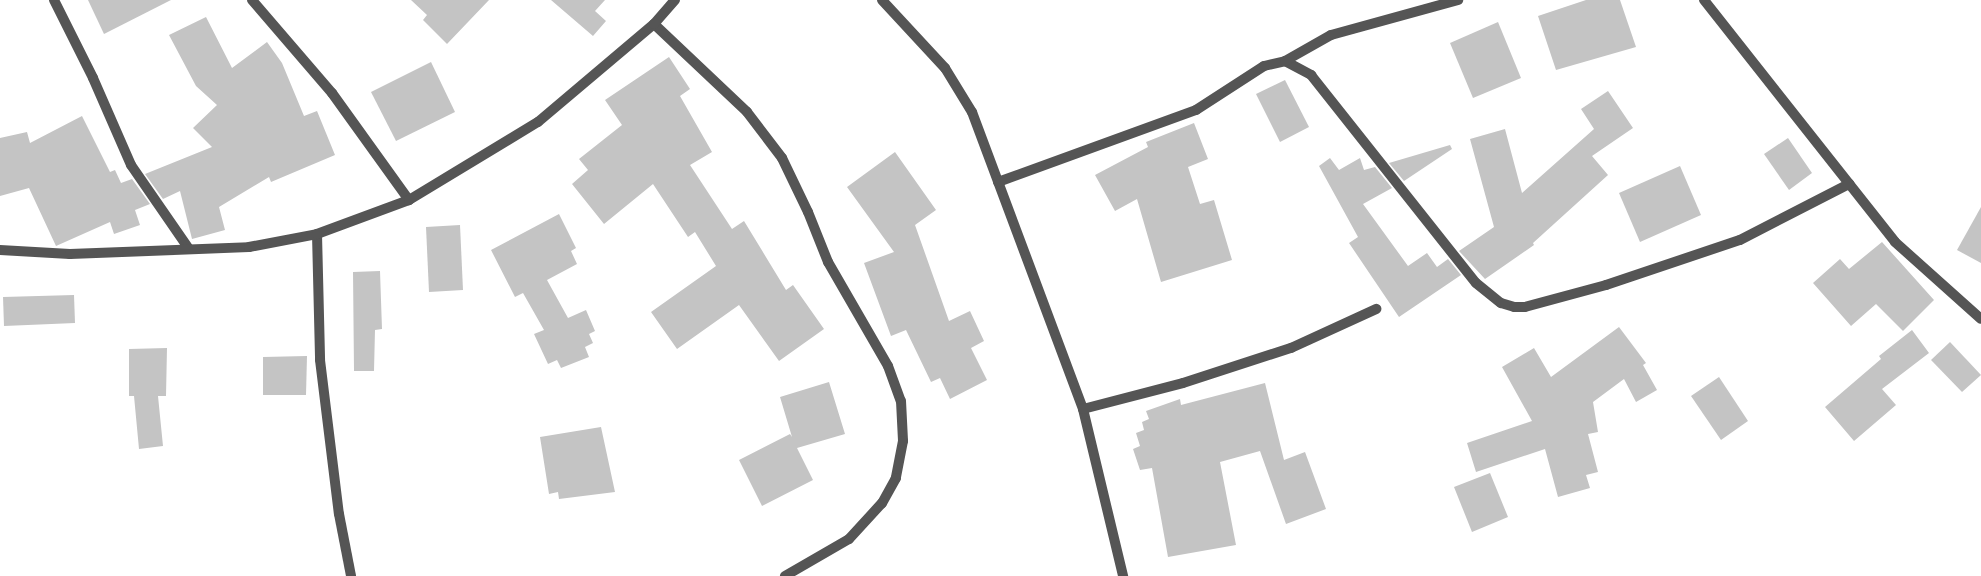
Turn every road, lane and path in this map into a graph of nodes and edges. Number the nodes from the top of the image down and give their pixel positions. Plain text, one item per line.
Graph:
1 (54, 0) edge
2 (252, 0) edge
3 (675, 0) edge
4 (882, 0) edge
5 (1458, 0) edge
6 (1704, 0) edge
7 (654, 24) junction
8 (1285, 61) junction
9 (998, 182) junction
10 (1849, 184) junction
11 (409, 200) junction
12 (317, 234) junction
13 (189, 249) junction
14 (0, 250) edge
15 (1376, 309) dead end
16 (1981, 318) edge
17 (1084, 409) junction
18 (351, 576) edge
19 (785, 576) edge
20 (1123, 576) edge

1 - 13 street
2 - 11 street
3 - 7 street
4 - 9 street
5 - 8 street
6 - 10 street
7 - 11 street
7 - 19 street
8 - 9 street
8 - 10 street
9 - 17 street
10 - 16 street
11 - 12 street
12 - 13 street
12 - 18 street
13 - 14 street
15 - 17 street
17 - 20 street

